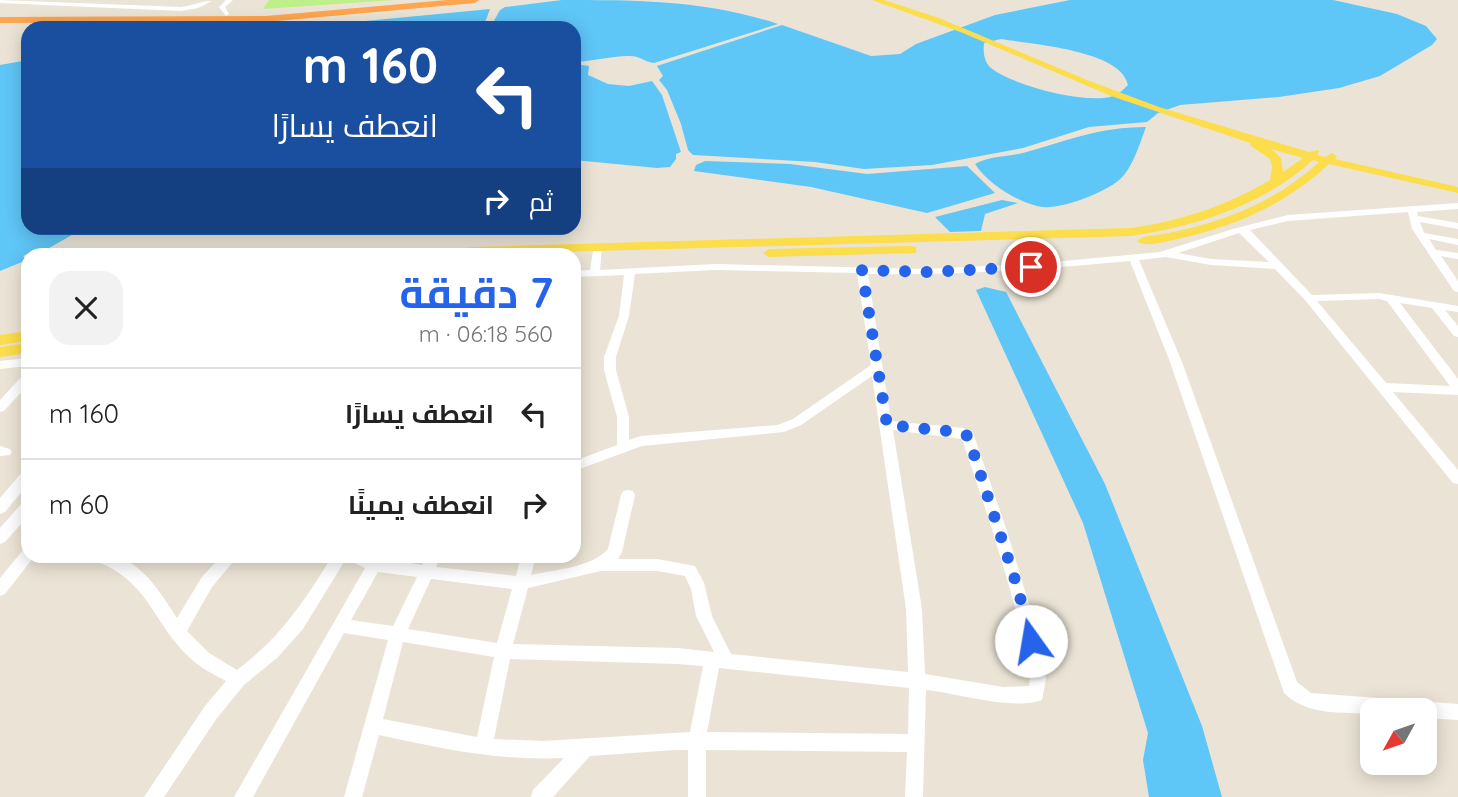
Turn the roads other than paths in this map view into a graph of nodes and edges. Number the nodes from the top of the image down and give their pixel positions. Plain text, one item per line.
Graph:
1 (130, 0) edge
2 (149, 0) edge
3 (197, 0) edge
4 (222, 0) edge
5 (230, 0) edge
6 (441, 0) edge
7 (475, 0) edge
8 (876, 0) edge
9 (887, 0) edge
10 (0, 1) edge
11 (31, 1) edge
12 (55, 1) edge
13 (209, 1) edge
14 (120, 5) junction
15 (139, 5) junction
16 (0, 13) edge
17 (41, 13) junction
18 (310, 13) junction
19 (226, 14) junction
20 (187, 15) junction
21 (0, 20) edge
22 (29, 20) junction
23 (950, 24) junction
24 (1179, 114) junction
25 (1217, 128) junction
26 (1313, 154) junction
27 (1330, 158) junction
28 (1311, 175) junction
29 (1407, 178) junction
30 (1275, 182) junction
31 (1436, 185) junction
32 (1458, 187) edge
33 (1452, 206) edge
34 (1412, 213) junction
35 (1458, 226) edge
36 (1243, 229) junction
37 (1421, 235) junction
38 (1458, 242) edge
39 (1006, 243) junction
40 (1432, 251) junction
41 (581, 252) edge
42 (597, 252) junction
43 (1166, 253) junction
44 (581, 256) edge
45 (1458, 256) edge
46 (1134, 259) junction
47 (1278, 266) junction
48 (630, 270) junction
49 (862, 270) junction
50 (1444, 270) junction
51 (595, 273) junction
52 (1458, 273) edge
53 (581, 274) edge
54 (1458, 289) edge
55 (1390, 297) junction
56 (1309, 298) junction
57 (1435, 305) junction
58 (1458, 309) edge
59 (1457, 332) edge
60 (21, 337) edge
61 (0, 340) edge
62 (21, 349) edge
63 (0, 352) edge
64 (21, 363) edge
65 (0, 365) edge
66 (878, 366) junction
67 (21, 385) edge
68 (1382, 387) junction
69 (1458, 389) edge
70 (0, 408) edge
71 (887, 425) junction
72 (623, 446) junction
73 (581, 463) edge
74 (1458, 479) edge
75 (21, 483) edge
76 (628, 495) dead end
77 (0, 508) edge
78 (21, 514) edge
79 (0, 538) edge
80 (21, 563) edge
81 (115, 563) edge
82 (224, 563) edge
83 (336, 563) edge
84 (370, 563) edge
85 (430, 563) edge
86 (527, 563) edge
87 (374, 565) junction
88 (601, 565) junction
89 (522, 583) junction
90 (0, 589) edge
91 (340, 625) junction
92 (178, 632) junction
93 (397, 635) junction
94 (503, 651) junction
95 (718, 662) junction
96 (238, 679) junction
97 (918, 681) junction
98 (1458, 712) edge
99 (373, 725) junction
100 (697, 741) junction
101 (915, 743) junction
102 (484, 747) junction
103 (585, 748) junction
104 (153, 797) edge
105 (243, 797) edge
106 (353, 797) edge
107 (540, 797) edge
108 (697, 797) edge
109 (914, 797) edge

1 - 14 street
2 - 15 street
3 - 13 street
4 - 13 street
4 - 20 street
5 - 19 street
6 - 18 highway
7 - 18 highway
8 - 23 main road
9 - 23 main road
10 - 11 street
11 - 12 street
12 - 14 street
13 - 15 street
14 - 15 street
16 - 17 highway
17 - 20 highway
17 - 22 highway
18 - 19 highway
18 - 22 highway
19 - 20 highway
21 - 22 highway
23 - 24 main road
24 - 25 main road
24 - 26 main road
25 - 26 main road
25 - 30 main road
26 - 27 main road
26 - 30 main road
27 - 28 main road
27 - 29 main road
27 - 32 main road
28 - 29 main road
28 - 39 main road
29 - 31 main road
30 - 39 main road
31 - 32 main road
31 - 33 main road
33 - 34 street
34 - 35 street
34 - 36 street
34 - 37 street
36 - 43 street
36 - 47 street
37 - 38 street
37 - 40 street
39 - 42 main road
40 - 45 street
40 - 50 street
41 - 42 main road
42 - 44 main road
42 - 51 street
43 - 46 street
43 - 47 street
46 - 49 street
46 - 98 street
47 - 56 street
48 - 49 street
48 - 51 street
48 - 72 street
49 - 66 street
50 - 52 street
50 - 54 street
51 - 53 street
55 - 56 street
55 - 57 street
55 - 69 street
56 - 68 street
57 - 58 street
57 - 59 street
60 - 61 main road
62 - 63 main road
64 - 65 street
66 - 71 street
66 - 72 street
67 - 70 street
68 - 69 street
68 - 74 street
71 - 97 street
71 - 97 street
72 - 73 street
75 - 77 street
76 - 88 street
78 - 79 street
80 - 90 street
81 - 92 street
82 - 92 street
83 - 96 street
84 - 87 street
85 - 87 street
85 - 89 street
85 - 93 street
86 - 89 street
87 - 91 street
88 - 89 street
88 - 95 street
89 - 94 street
91 - 93 street
91 - 105 street
92 - 96 street
93 - 94 street
93 - 99 street
94 - 95 street
94 - 102 street
95 - 97 street
95 - 100 street
96 - 104 street
97 - 101 street
99 - 102 street
99 - 106 street
100 - 101 street
100 - 103 street
100 - 108 street
101 - 109 street
102 - 103 street
103 - 107 street

